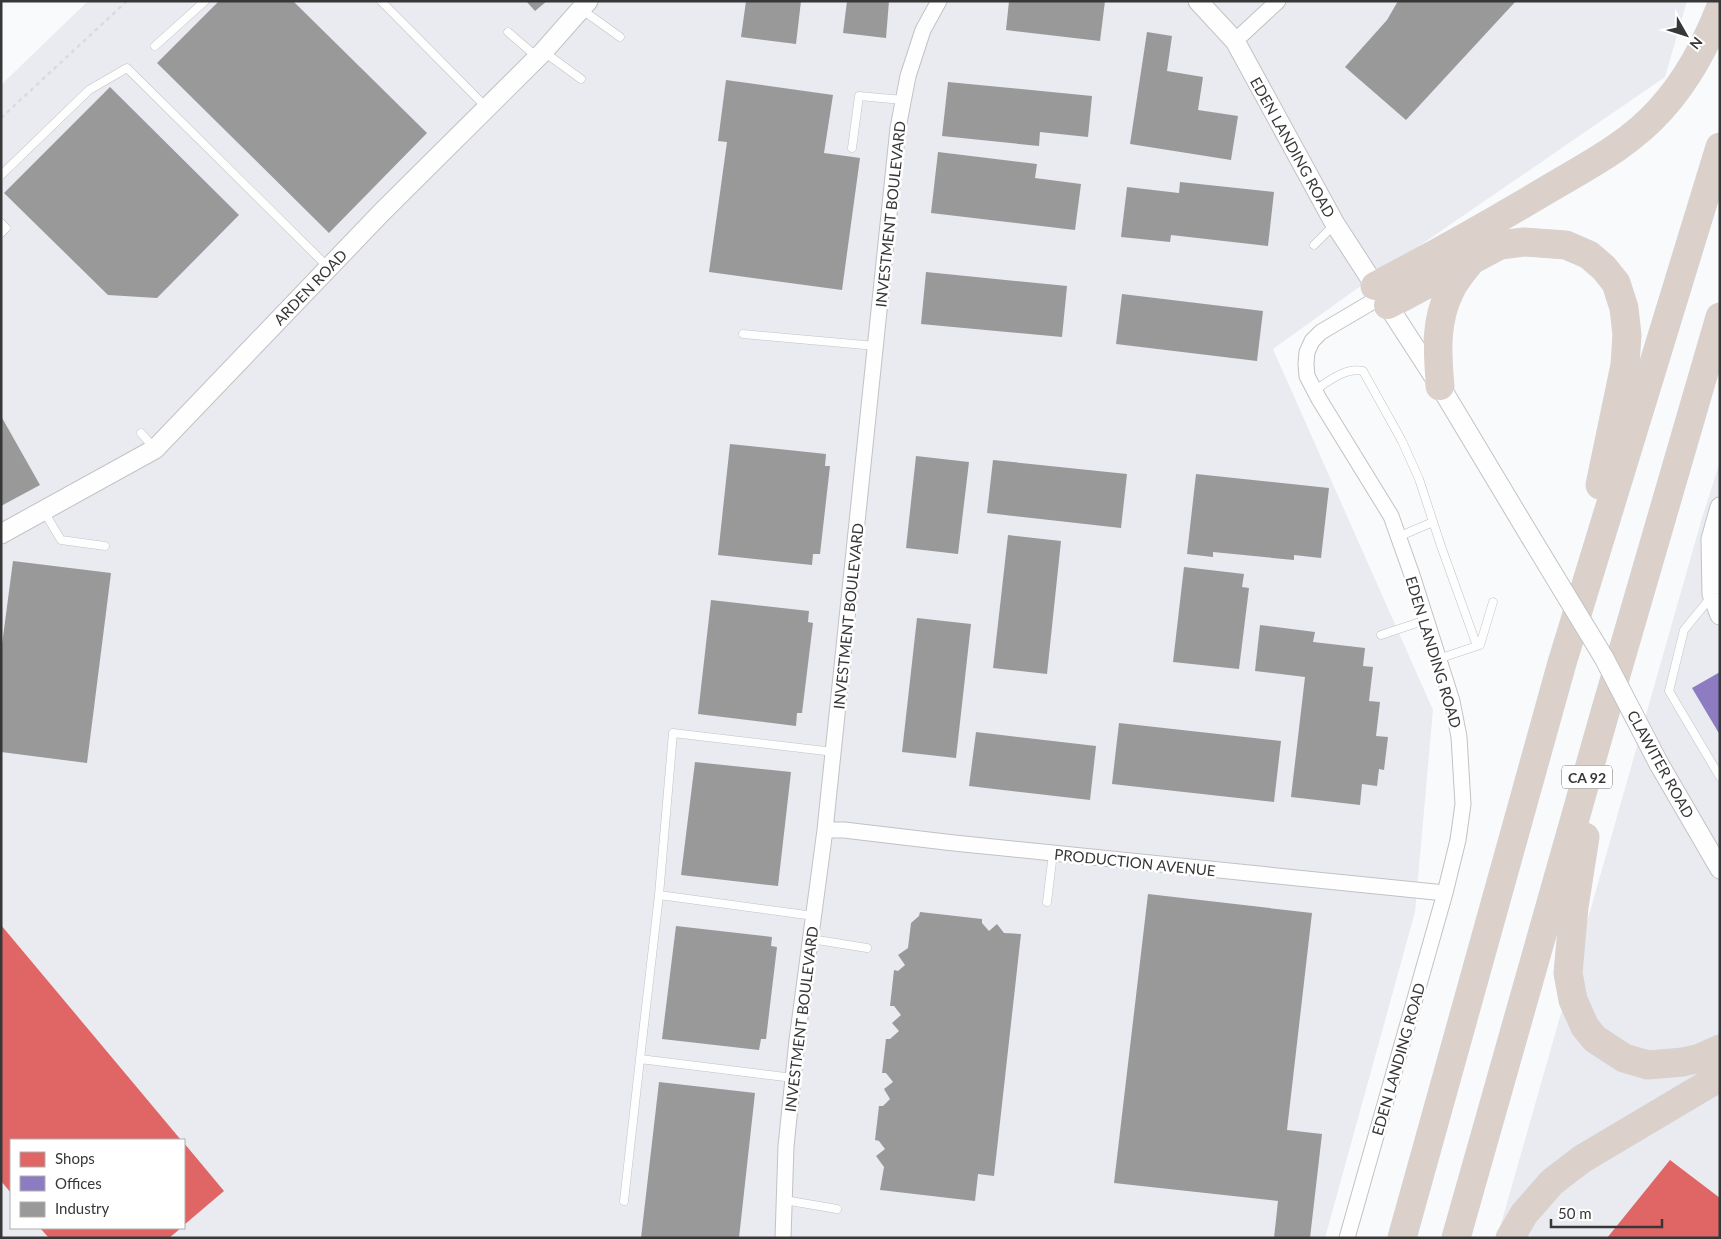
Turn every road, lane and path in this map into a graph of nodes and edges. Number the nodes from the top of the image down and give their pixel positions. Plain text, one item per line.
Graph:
1 (127, 1) edge
2 (204, 1) edge
3 (382, 1) edge
4 (939, 1) edge
5 (1198, 1) edge
6 (1278, 1) edge
7 (584, 5) edge
8 (1720, 9) edge
9 (508, 32) dead end
10 (620, 37) dead end
11 (1235, 41) junction
12 (155, 46) dead end
13 (541, 55) junction
14 (580, 79) dead end
15 (903, 100) junction
16 (487, 108) junction
17 (1, 118) edge
18 (1720, 147) edge
19 (852, 148) dead end
20 (1, 175) edge
21 (1, 223) edge
22 (1335, 224) junction
23 (1, 233) edge
24 (1314, 245) dead end
25 (1472, 259) junction
26 (329, 267) junction
27 (1382, 295) junction
28 (1720, 317) edge
29 (743, 334) dead end
30 (876, 346) junction
31 (1440, 386) junction
32 (1315, 390) junction
33 (142, 433) dead end
34 (154, 449) junction
35 (1720, 507) edge
36 (42, 510) junction
37 (1433, 522) junction
38 (1, 534) edge
39 (1398, 538) junction
40 (105, 546) dead end
41 (1712, 594) junction
42 (1493, 602) dead end
43 (1720, 615) edge
44 (1426, 620) junction
45 (1381, 635) dead end
46 (1477, 646) junction
47 (1604, 658) joint
48 (1438, 659) junction
49 (1562, 662) junction
50 (1604, 716) junction
51 (834, 752) junction
52 (1720, 777) edge
53 (825, 830) junction
54 (1053, 853) junction
55 (1720, 870) edge
56 (1445, 894) junction
57 (659, 895) junction
58 (1047, 902) dead end
59 (814, 916) junction
60 (811, 939) junction
61 (867, 948) dead end
62 (1719, 1049) edge
63 (640, 1059) junction
64 (1720, 1077) edge
65 (793, 1078) junction
66 (784, 1200) junction
67 (624, 1201) dead end
68 (838, 1209) dead end
69 (783, 1238) edge
70 (1347, 1238) edge
71 (1402, 1238) edge
72 (1456, 1238) edge
73 (1510, 1238) edge

1 - 17 path
2 - 12 lane
3 - 16 lane
4 - 15 street, INVESTMENT BOULEVARD
5 - 11 street, EDEN LANDING ROAD
6 - 11 street
7 - 10 lane
7 - 13 street, ARDEN ROAD
8 - 27 highway
9 - 13 lane
11 - 22 street, EDEN LANDING ROAD
13 - 14 lane
13 - 16 street, ARDEN ROAD
15 - 19 lane
15 - 30 street, INVESTMENT BOULEVARD
16 - 26 street, ARDEN ROAD
18 - 49 highway
20 - 26 lane
21 - 23 lane
22 - 24 lane
22 - 27 street, EDEN LANDING ROAD
25 - 27 highway
25 - 31 highway
25 - 49 highway
26 - 34 street, ARDEN ROAD
27 - 31 street, EDEN LANDING ROAD
27 - 32 street, EDEN LANDING ROAD
28 - 50 highway, CA 92
29 - 30 lane
30 - 51 street, INVESTMENT BOULEVARD
31 - 47 street, EDEN LANDING ROAD, bridge
32 - 37 lane
32 - 39 street, EDEN LANDING ROAD
33 - 34 lane
34 - 36 street, ARDEN ROAD
35 - 41 street
36 - 38 street, ARDEN ROAD
36 - 40 lane
37 - 39 lane
37 - 46 lane
39 - 44 street, EDEN LANDING ROAD
41 - 43 street
41 - 52 lane
42 - 46 lane
44 - 45 lane
44 - 48 street, EDEN LANDING ROAD
46 - 48 lane
47 - 55 street, CLAWITER ROAD, bridge
48 - 56 street, EDEN LANDING ROAD
49 - 71 highway
50 - 62 highway
50 - 72 highway, CA 92
51 - 53 street, INVESTMENT BOULEVARD
51 - 57 lane
53 - 54 street, PRODUCTION AVENUE
53 - 59 street, INVESTMENT BOULEVARD
54 - 56 street, PRODUCTION AVENUE
54 - 58 lane
56 - 70 street, EDEN LANDING ROAD
57 - 59 lane
57 - 63 lane
59 - 60 street, INVESTMENT BOULEVARD
60 - 61 lane
60 - 65 street, INVESTMENT BOULEVARD
63 - 65 lane
63 - 67 lane
64 - 73 highway
65 - 66 street, INVESTMENT BOULEVARD
66 - 68 lane
66 - 69 street, INVESTMENT BOULEVARD

